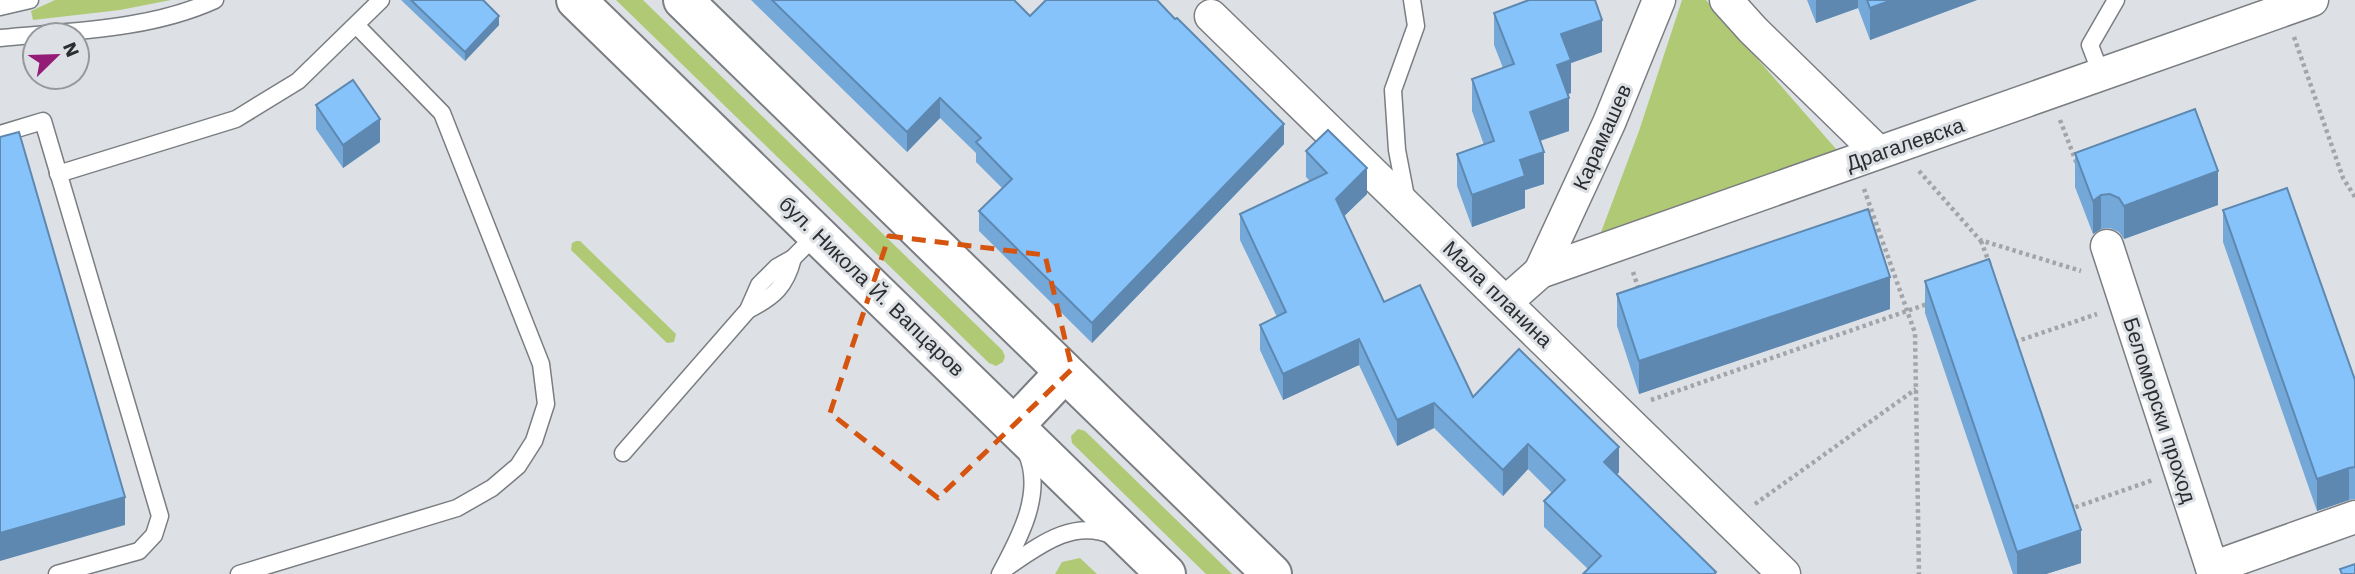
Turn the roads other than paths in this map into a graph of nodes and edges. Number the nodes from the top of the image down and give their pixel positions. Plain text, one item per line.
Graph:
1 (30, 0) edge
2 (215, 0) edge
3 (382, 0) edge
4 (576, 0) edge
5 (682, 0) edge
6 (1412, 0) edge
7 (1660, 0) edge
8 (1727, 0) edge
9 (2116, 0) edge
10 (2299, 5) edge
11 (0, 8) edge
12 (1211, 16) dead end
13 (356, 25) junction
14 (0, 38) edge
15 (2101, 74) junction
16 (0, 134) edge
17 (1876, 154) junction
18 (58, 174) junction
19 (1409, 208) junction
20 (806, 246) junction
21 (2107, 246) dead end
22 (1540, 272) junction
23 (1506, 302) junction
24 (1064, 373) junction
25 (1014, 426) junction
26 (623, 453) dead end
27 (2355, 517) edge
28 (1153, 562) edge
29 (2213, 571) edge
30 (1001, 573) edge
31 (57, 574) edge
32 (239, 574) edge
33 (1272, 574) edge
34 (1784, 574) edge

1 - 11 lane
2 - 14 lane
3 - 13 lane
4 - 20 main road, бул. Никола Й. Вапцаров
5 - 24 main road
6 - 19 lane
7 - 22 street, Карамашев
8 - 17 street
9 - 15 lane
10 - 15 street, Драгалевска
12 - 19 street, Мала планина
13 - 18 lane
13 - 32 lane
15 - 17 street, Драгалевска
16 - 18 lane
17 - 22 street, Драгалевска
18 - 31 lane
19 - 23 street, Мала планина
20 - 25 main road, бул. Никола Й. Вапцаров
20 - 26 lane
21 - 29 street, Беломорски проход
22 - 23 street, Драгалевска
23 - 34 street, Мала планина
24 - 25 main road
24 - 33 main road
25 - 28 main road, бул. Никола Й. Вапцаров
25 - 30 lane
27 - 29 street
28 - 30 lane

